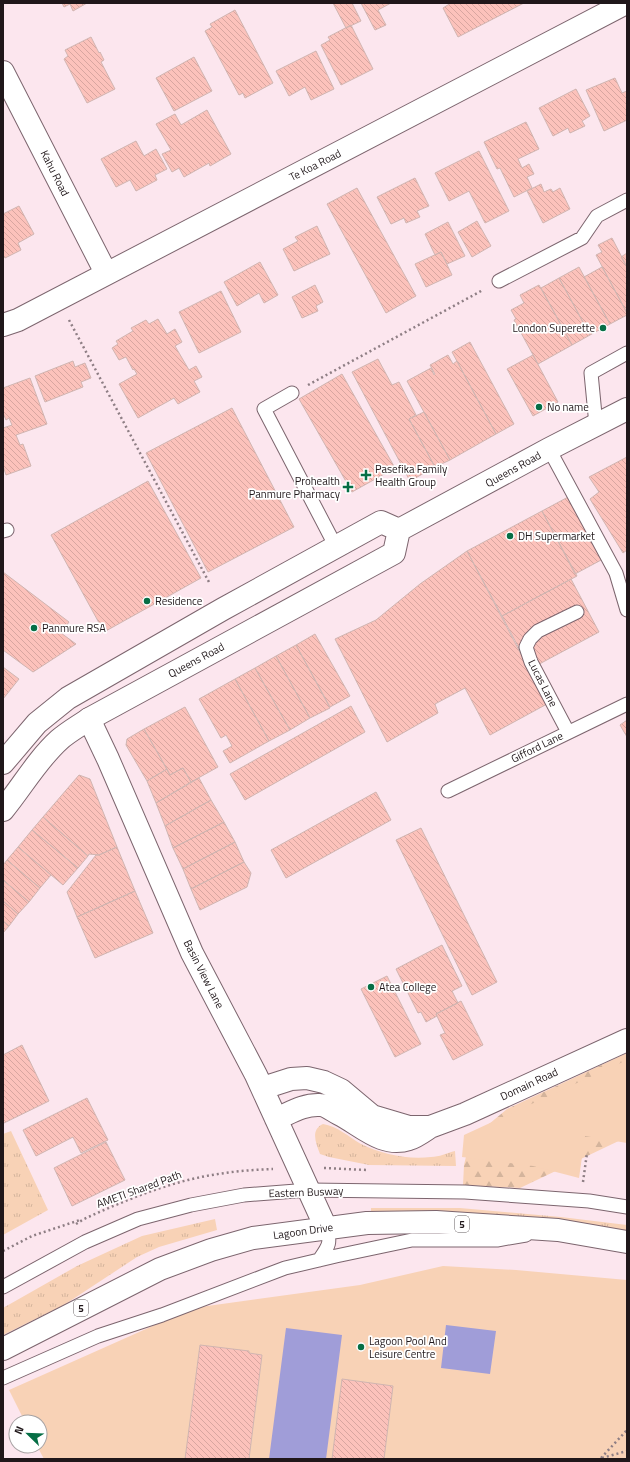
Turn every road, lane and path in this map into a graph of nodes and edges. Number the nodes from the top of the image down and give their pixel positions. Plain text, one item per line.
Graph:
1 (626, 3) edge
2 (3, 72) edge
3 (627, 200) edge
4 (106, 273) junction
5 (499, 281) joint
6 (67, 318) dead end
7 (3, 325) edge
8 (627, 353) edge
9 (292, 393) joint
10 (627, 409) edge
11 (596, 425) junction
12 (549, 449) junction
13 (399, 530) junction
14 (336, 547) junction
15 (210, 584) dead end
16 (627, 610) edge
17 (577, 612) dead end
18 (627, 704) edge
19 (89, 719) junction
20 (568, 732) junction
21 (3, 763) edge
22 (448, 791) dead end
23 (3, 810) edge
24 (627, 1040) edge
25 (263, 1088) junction
26 (276, 1119) junction
27 (430, 1127) junction
28 (587, 1153) dead end
29 (272, 1169) dead end
30 (583, 1182) dead end
31 (309, 1190) junction
32 (627, 1207) edge
33 (326, 1228) junction
34 (558, 1230) junction
35 (627, 1242) edge
36 (3, 1251) edge
37 (318, 1260) junction
38 (3, 1287) edge
39 (3, 1349) edge
40 (3, 1378) edge
41 (627, 1430) edge
42 (627, 1451) edge
43 (608, 1455) junction
44 (600, 1459) edge
45 (609, 1459) edge

1 - 4 street, Te Koa Road
2 - 4 street, Kahu Road
3 - 5 lane
4 - 7 street, Te Koa Road
5 - 9 path
6 - 15 path
8 - 11 lane
9 - 14 lane
10 - 11 street, Queens Road
11 - 12 street, Queens Road
12 - 13 street, Queens Road
12 - 16 lane
13 - 14 street
13 - 19 street, Queens Road
14 - 21 street
17 - 20 lane, Lucas Lane
18 - 20 lane, Gifford Lane
19 - 23 street, Queens Road
19 - 25 street, Basin View Lane
20 - 22 lane, Gifford Lane
24 - 27 street, Domain Road
25 - 26 street, Basin View Lane
25 - 27 street, Domain Road
26 - 27 street, Domain Road
26 - 31 street, Basin View Lane
28 - 30 path
29 - 36 path, AMETI Shared Path
31 - 32 lane, Eastern Busway
31 - 33 street, Basin View Lane
31 - 38 lane, Eastern Busway
33 - 34 street, Lagoon Drive / 5
33 - 37 lane
33 - 39 street, Lagoon Drive / 5
34 - 35 street, Lagoon Drive / 5
34 - 37 lane
37 - 40 lane
41 - 44 path
42 - 43 path
43 - 44 path
43 - 45 path

